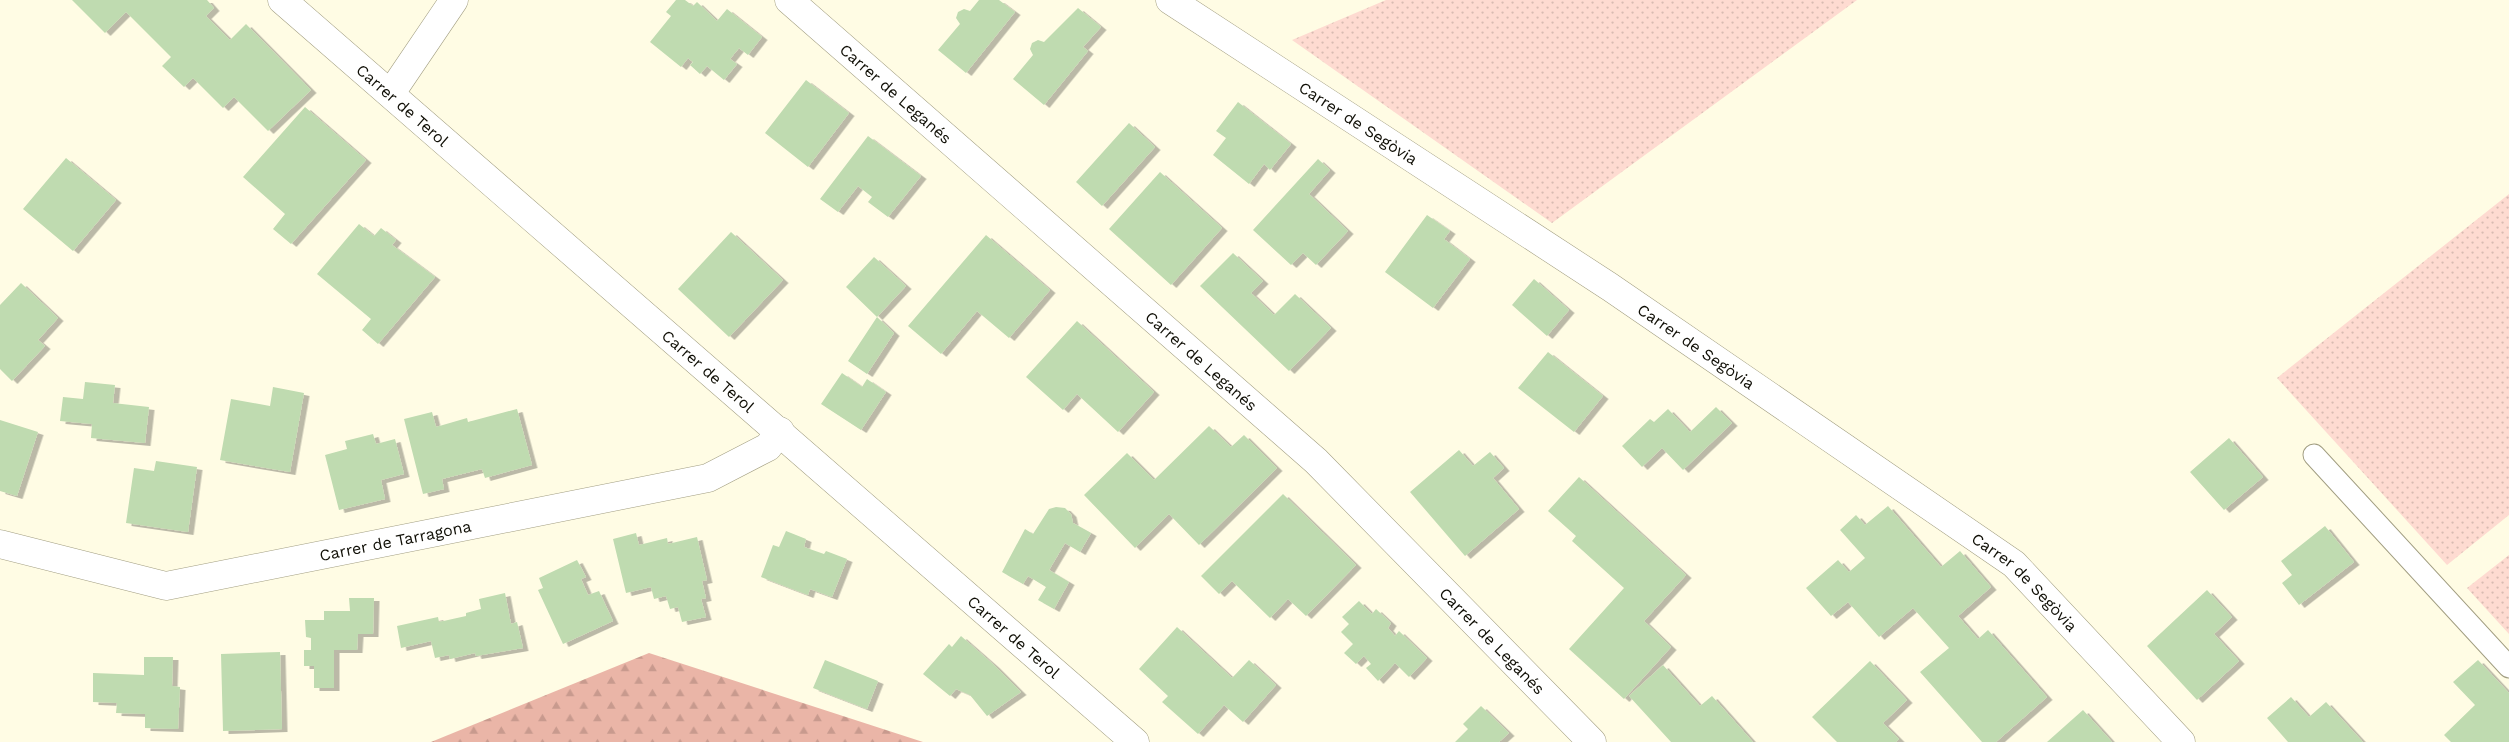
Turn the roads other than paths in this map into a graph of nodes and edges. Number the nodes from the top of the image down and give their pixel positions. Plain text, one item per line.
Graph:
1 (282, 0) edge
2 (454, 0) edge
3 (1170, 0) edge
4 (794, 1) edge
5 (391, 93) junction
6 (780, 431) junction
7 (2314, 455) dead end
8 (0, 544) edge
9 (2509, 666) edge
10 (1136, 742) edge
11 (1592, 742) edge
12 (2181, 742) edge

1 - 5 street, Carrer de Terol
2 - 5 street
3 - 12 street, Carrer de Segòvia
4 - 11 street, Carrer de Leganés
5 - 6 street, Carrer de Terol
6 - 8 street, Carrer de Tarragona
6 - 10 street, Carrer de Terol
7 - 9 lane

